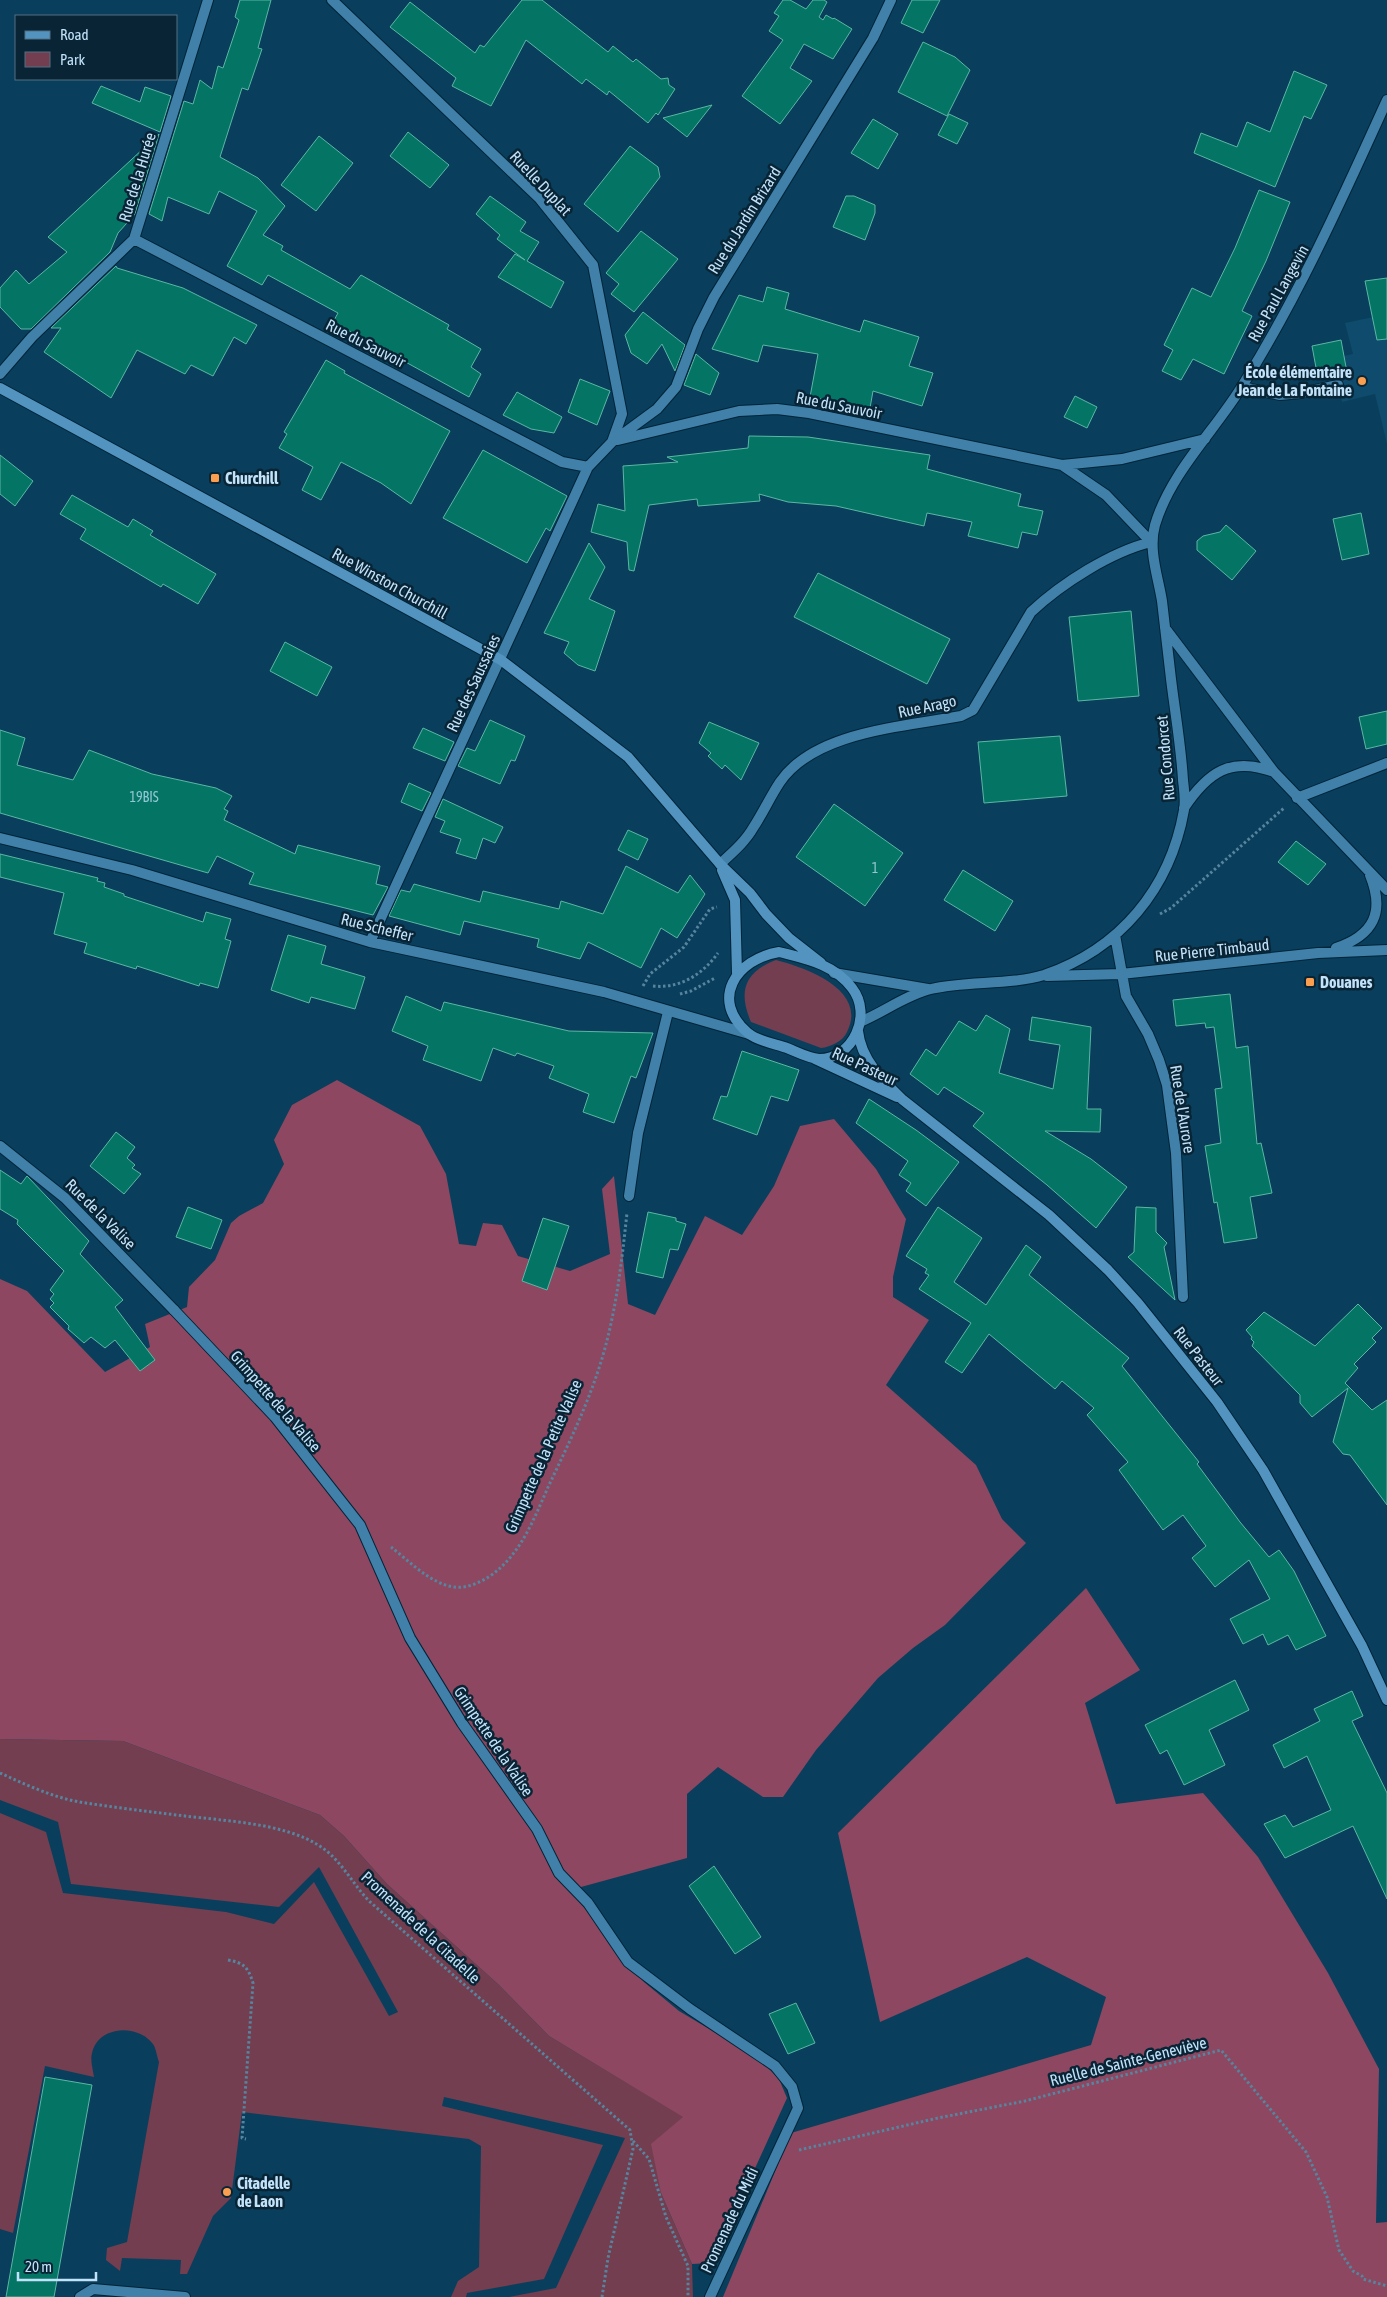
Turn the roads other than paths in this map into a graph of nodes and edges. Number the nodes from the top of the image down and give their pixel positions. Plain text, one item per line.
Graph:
1 (208, 0) edge
2 (332, 0) edge
3 (891, 0) edge
4 (1387, 100) edge
5 (134, 239) junction
6 (0, 374) edge
7 (1338, 385) dead end
8 (1242, 387) junction
9 (0, 388) edge
10 (1205, 439) junction
11 (612, 442) junction
12 (1062, 465) junction
13 (588, 467) junction
14 (1151, 542) junction
15 (1165, 628) junction
16 (500, 660) junction
17 (1387, 763) edge
18 (1274, 772) junction
19 (1297, 798) junction
20 (1184, 808) junction
21 (0, 838) edge
22 (720, 864) junction
23 (1368, 870) junction
24 (1387, 890) edge
25 (1115, 935) junction
26 (370, 942) junction
27 (1387, 950) edge
28 (1318, 953) junction
29 (821, 963) junction
30 (833, 972) junction
31 (737, 973) junction
32 (1121, 974) junction
33 (1040, 976) junction
34 (929, 989) junction
35 (668, 1012) junction
36 (859, 1027) junction
37 (749, 1034) junction
38 (814, 1058) junction
39 (903, 1100) junction
40 (0, 1146) edge
41 (629, 1196) road end
42 (1183, 1296) dead end
43 (174, 1310) joint
44 (1387, 1700) edge
45 (776, 2155) joint
46 (80, 2297) edge
47 (185, 2297) edge
48 (710, 2297) edge

1 - 5 street, Rue de la Hurée
2 - 11 street, Ruelle Duplat
3 - 11 street, Rue du Jardin Brizard
4 - 8 street, Rue Paul Langevin
5 - 6 street, Rue de la Hurée
5 - 13 street, Rue du Sauvoir
7 - 8 street
8 - 10 street, Rue Paul Langevin
9 - 16 main road, Rue Winston Churchill
10 - 12 street, Rue du Sauvoir
10 - 14 street, Rue Paul Langevin
11 - 12 street, Rue du Sauvoir
11 - 13 street, Rue des Saussaies
12 - 14 street, Rue du Sauvoir
13 - 16 street, Rue des Saussaies
14 - 15 street, Rue Condorcet
14 - 22 street, Rue Arago
15 - 18 street
15 - 20 street, Rue Condorcet
16 - 22 main road, Rue Winston Churchill
16 - 26 street, Rue des Saussaies
17 - 19 street
18 - 19 street
18 - 20 street
19 - 23 street
20 - 25 street, Rue Condorcet
21 - 26 street, Rue Scheffer
22 - 29 main road, Rue Winston Churchill
22 - 31 main road, Rue Winston Churchill
23 - 24 street
23 - 28 street
25 - 32 street, Rue de l'Aurore
25 - 33 street, Rue Condorcet
26 - 35 street, Rue Scheffer
27 - 28 street, Rue Pierre Timbaud
28 - 32 street, Rue Pierre Timbaud
29 - 30 main road
29 - 31 main road
30 - 34 street, Rue Condorcet
30 - 36 main road
31 - 37 main road
32 - 33 street, Rue Pierre Timbaud
32 - 42 street, Rue de l'Aurore
33 - 34 street, Rue Condorcet
34 - 36 street, Rue Condorcet
35 - 37 street, Rue Scheffer
35 - 41 street
36 - 38 main road
36 - 39 main road, Rue Pasteur
37 - 38 main road
38 - 39 main road, Rue Pasteur
39 - 44 main road, Rue Pasteur
40 - 43 street, Rue de la Valise
43 - 45 street, Grimpette de la Valise
45 - 48 street, Promenade du Midi
46 - 47 street

